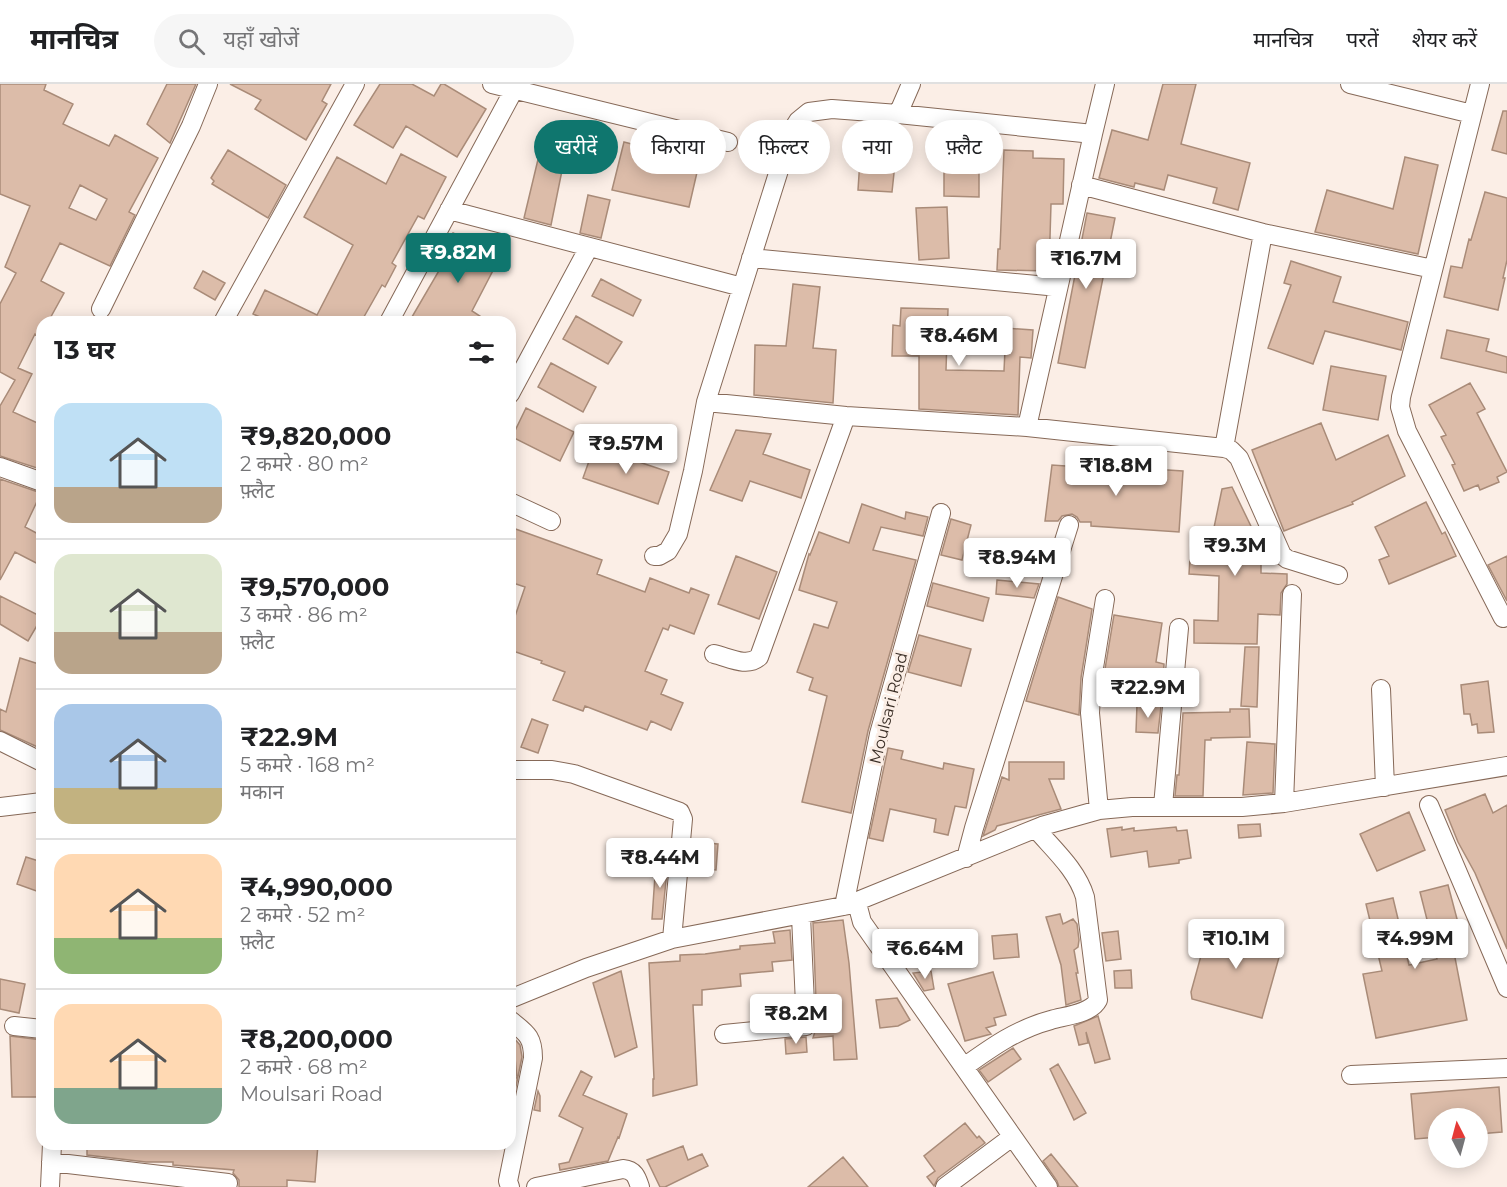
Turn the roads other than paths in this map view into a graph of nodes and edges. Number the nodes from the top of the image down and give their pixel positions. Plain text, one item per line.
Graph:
1 (207, 84) edge
2 (355, 84) edge
3 (492, 84) edge
4 (911, 84) edge
5 (1105, 84) edge
6 (1350, 84) edge
7 (1480, 84) edge
8 (515, 87) edge
9 (898, 114) junction
10 (1472, 114) junction
11 (1093, 134) junction
12 (728, 142) dead end
13 (1081, 185) junction
14 (449, 210) junction
15 (1263, 233) junction
16 (590, 247) junction
17 (751, 258) junction
18 (1432, 269) junction
19 (742, 286) junction
20 (1058, 287) junction
21 (101, 309) dead end
22 (226, 316) edge
23 (392, 316) edge
24 (516, 383) edge
25 (706, 402) junction
26 (846, 416) junction
27 (1027, 427) junction
28 (1224, 448) junction
29 (0, 467) edge
30 (36, 480) edge
31 (516, 505) edge
32 (940, 513) dead end
33 (551, 521) dead end
34 (1069, 525) dead end
35 (654, 556) dead end
36 (1338, 575) dead end
37 (1292, 594) dead end
38 (1105, 599) dead end
39 (1503, 618) dead end
40 (1179, 628) dead end
41 (714, 654) dead end
42 (1381, 689) dead end
43 (0, 741) edge
44 (36, 759) edge
45 (1507, 766) edge
46 (516, 770) edge
47 (1385, 787) junction
48 (36, 803) edge
49 (1284, 803) junction
50 (1163, 806) junction
51 (1429, 806) dead end
52 (0, 807) edge
53 (1099, 810) junction
54 (1036, 829) junction
55 (966, 858) junction
56 (851, 904) junction
57 (801, 916) junction
58 (672, 939) junction
59 (1507, 988) edge
60 (516, 997) edge
61 (516, 1025) edge
62 (14, 1026) dead end
63 (36, 1028) edge
64 (724, 1034) dead end
65 (964, 1067) junction
66 (1507, 1068) edge
67 (1351, 1075) dead end
68 (1012, 1137) junction
69 (516, 1142) edge
70 (514, 1150) edge
71 (52, 1153) edge
72 (50, 1187) edge
73 (227, 1187) edge
74 (510, 1187) edge
75 (536, 1187) edge
76 (640, 1187) edge
77 (945, 1187) edge
78 (1048, 1187) edge

1 - 21 street
2 - 22 street
3 - 8 street
4 - 9 street
5 - 11 street
6 - 10 street
7 - 10 street
8 - 12 street
8 - 14 street
9 - 11 street
9 - 17 street
10 - 18 street
11 - 13 street
13 - 15 street
13 - 20 street
14 - 16 street
14 - 23 street
15 - 18 street
15 - 28 street
16 - 19 street
16 - 24 street
17 - 19 street
17 - 20 street
18 - 39 street
19 - 25 street
20 - 27 street
25 - 26 street
25 - 35 street
26 - 27 street
26 - 41 street
27 - 28 street
28 - 36 street
29 - 30 street
31 - 33 street
32 - 56 street, Moulsari Road
34 - 55 street
37 - 49 street
38 - 53 street
40 - 50 street
42 - 47 street
43 - 44 street
45 - 47 street
46 - 58 street
47 - 49 street
48 - 52 street
49 - 50 street
50 - 53 street
51 - 59 street
53 - 54 street
54 - 55 street
54 - 65 street
55 - 56 street
56 - 57 street
56 - 65 street
57 - 58 street
57 - 64 street
58 - 60 street
61 - 69 street
62 - 63 street
65 - 68 street
66 - 67 street
68 - 77 street
68 - 78 street
70 - 74 street
71 - 72 street
71 - 73 street
75 - 76 street

